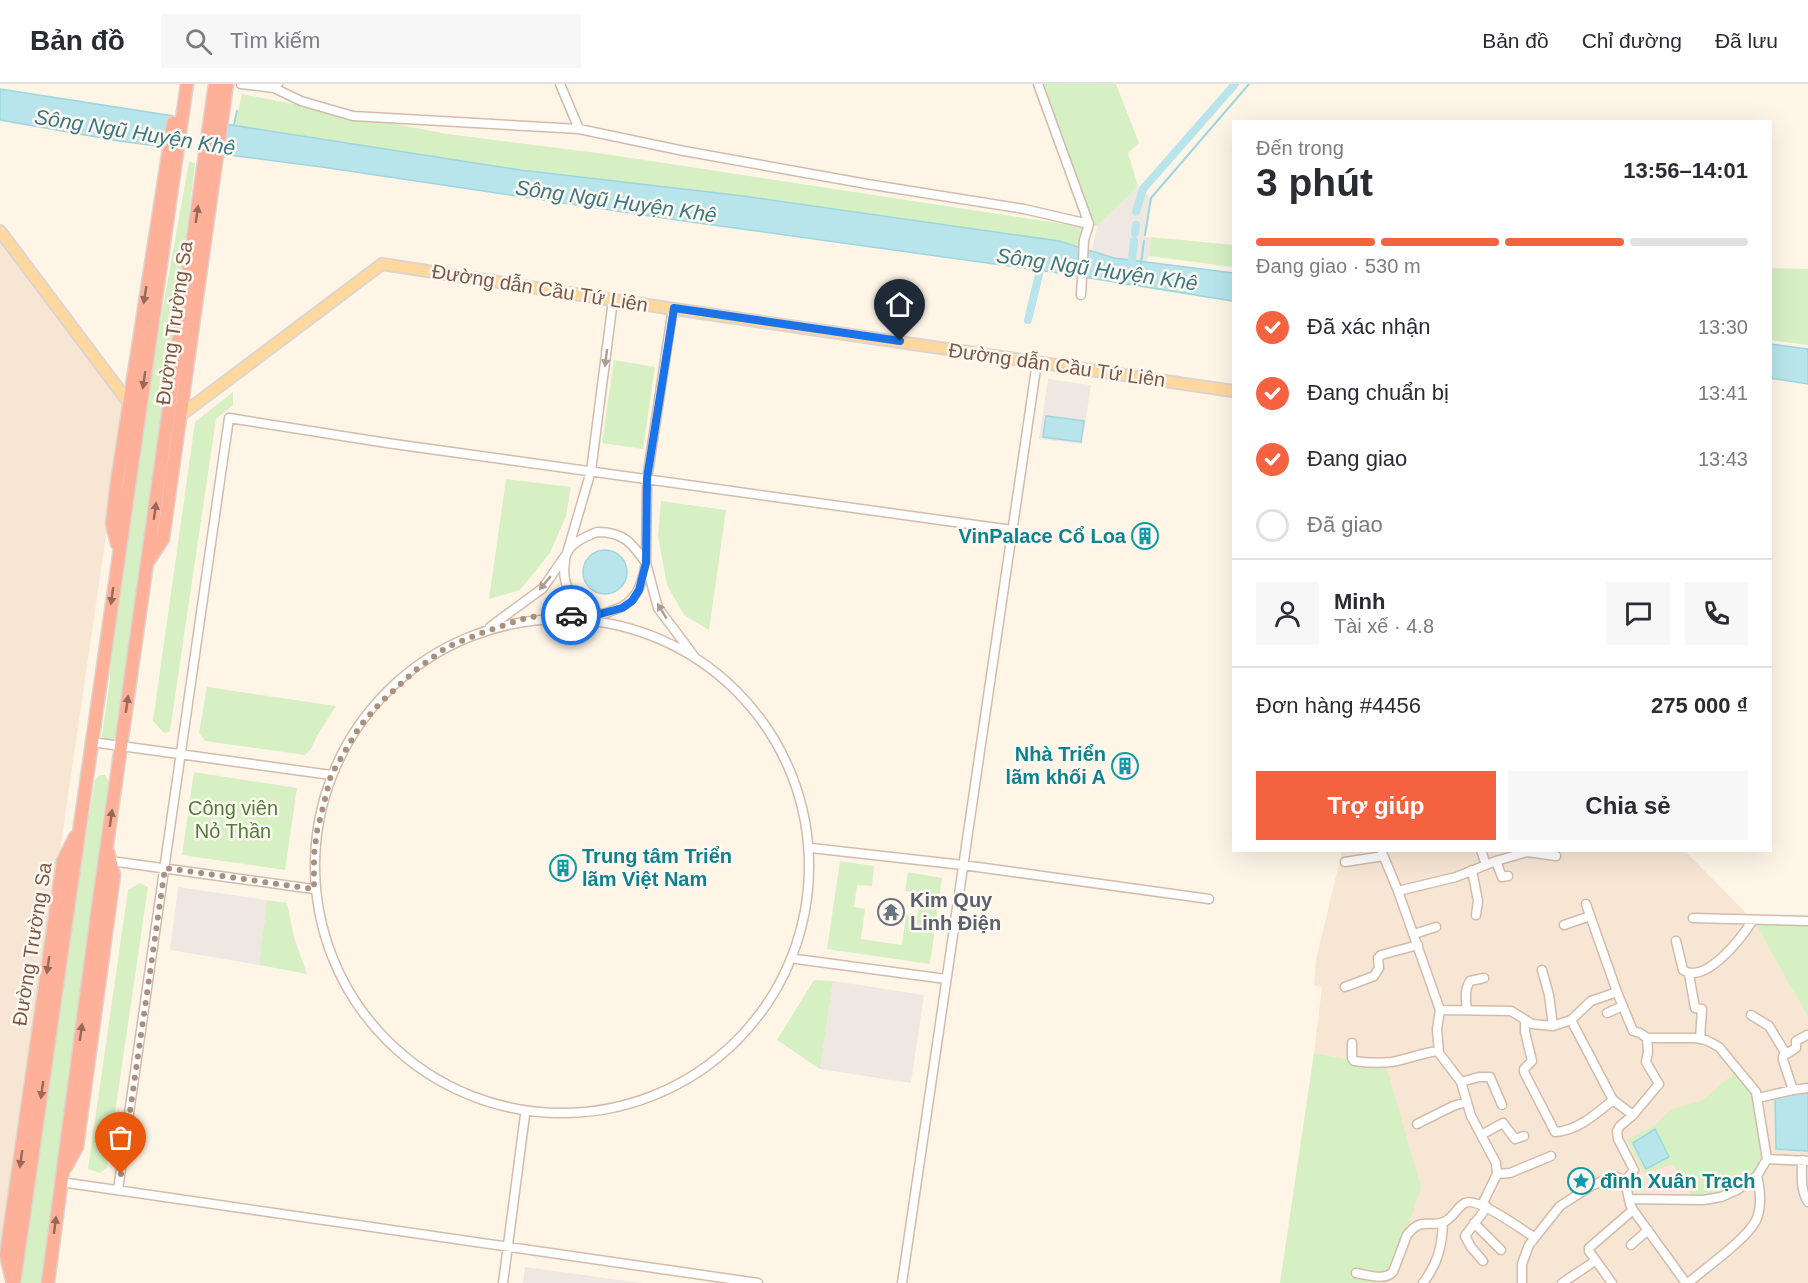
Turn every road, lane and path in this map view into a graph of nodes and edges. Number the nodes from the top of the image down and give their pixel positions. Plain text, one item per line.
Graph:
1 (179, 84) edge
2 (186, 84) edge
3 (215, 84) edge
4 (227, 84) edge
5 (241, 84) edge
6 (560, 84) edge
7 (1038, 84) edge
8 (276, 86) edge
9 (178, 113) junction
10 (217, 118) junction
11 (579, 129) junction
12 (172, 156) junction
13 (211, 161) junction
14 (1089, 224) junction
15 (0, 231) edge
16 (1081, 295) dead end
17 (613, 300) junction
18 (674, 308) junction
19 (1037, 362) junction
20 (1232, 391) edge
21 (129, 403) junction
22 (181, 415) junction
23 (591, 471) junction
24 (647, 478) junction
25 (1012, 530) junction
26 (118, 551) junction
27 (567, 553) junction
28 (147, 563) junction
29 (646, 563) junction
30 (600, 614) junction
31 (484, 632) junction
32 (696, 658) junction
33 (92, 742) junction
34 (121, 746) junction
35 (181, 753) junction
36 (331, 775) junction
37 (107, 848) junction
38 (812, 848) junction
39 (1482, 852) edge
40 (1524, 852) edge
41 (1382, 853) edge
42 (1556, 856) dead end
43 (111, 861) junction
44 (1496, 861) junction
45 (1346, 862) dead end
46 (963, 865) junction
47 (1486, 865) junction
48 (165, 868) junction
49 (1472, 870) junction
50 (1508, 876) dead end
51 (314, 889) junction
52 (1398, 891) junction
53 (1209, 899) dead end
54 (1586, 904) dead end
55 (1476, 915) dead end
56 (103, 916) junction
57 (1590, 916) junction
58 (1693, 918) dead end
59 (1753, 920) junction
60 (1808, 921) edge
61 (1564, 925) dead end
62 (1436, 927) dead end
63 (1414, 934) junction
64 (1676, 941) dead end
65 (1418, 945) junction
66 (796, 959) junction
67 (1542, 970) dead end
68 (1689, 974) junction
69 (1484, 978) dead end
70 (946, 979) junction
71 (1344, 987) dead end
72 (1617, 992) junction
73 (1623, 1006) junction
74 (1440, 1010) junction
75 (1467, 1010) junction
76 (1606, 1013) dead end
77 (1751, 1015) dead end
78 (1525, 1020) junction
79 (1571, 1020) junction
80 (1553, 1026) junction
81 (1807, 1035) edge
82 (1647, 1038) junction
83 (1700, 1039) junction
84 (1352, 1043) dead end
85 (1438, 1051) junction
86 (1786, 1054) junction
87 (1461, 1082) junction
88 (1808, 1088) edge
89 (1793, 1089) junction
90 (1758, 1098) junction
91 (1613, 1100) junction
92 (1466, 1102) junction
93 (1502, 1105) dead end
94 (525, 1115) junction
95 (1633, 1115) junction
96 (1417, 1124) dead end
97 (1481, 1136) junction
98 (1524, 1136) dead end
99 (1551, 1156) dead end
100 (1767, 1159) junction
101 (1805, 1161) edge
102 (1497, 1174) junction
103 (1757, 1176) junction
104 (61, 1179) junction
105 (1625, 1181) junction
106 (118, 1191) junction
107 (1629, 1199) junction
108 (1808, 1202) edge
109 (1484, 1206) junction
110 (1633, 1210) junction
111 (1443, 1222) junction
112 (1474, 1223) junction
113 (1648, 1230) junction
114 (1534, 1237) junction
115 (1631, 1245) dead end
116 (508, 1247) junction
117 (1501, 1250) dead end
118 (1483, 1261) dead end
119 (1595, 1261) junction
120 (1379, 1280) edge
121 (1689, 1282) edge
122 (14, 1283) edge
123 (48, 1283) edge
124 (503, 1283) edge
125 (758, 1283) edge
126 (902, 1283) edge
127 (1364, 1283) edge
128 (1423, 1283) edge
129 (1522, 1283) edge
130 (1562, 1283) edge
131 (1612, 1283) edge

1 - 9 highway, Đường Trường Sa
2 - 9 highway, Đường Trường Sa
3 - 10 highway, Đường Trường Sa
4 - 10 highway, Đường Trường Sa
5 - 8 street
6 - 11 street
7 - 14 street
8 - 11 street
9 - 12 highway, Đường Trường Sa
10 - 13 highway, Đường Trường Sa
11 - 14 street
12 -> 21 highway, Đường Trường Sa
12 -> 26 highway, Đường Trường Sa
13 - 22 highway, Đường Trường Sa
28 -> 13 highway, Đường Trường Sa
14 - 16 street
15 - 21 main road
17 - 18 main road, Đường dẫn Cầu Tứ Liên
17 - 22 main road, Đường dẫn Cầu Tứ Liên
17 -> 23 street
18 - 19 main road, Đường dẫn Cầu Tứ Liên
18 - 24 street
19 - 20 main road, Đường dẫn Cầu Tứ Liên
19 - 25 street
21 - 26 highway, Đường Trường Sa
22 - 28 highway, Đường Trường Sa
23 - 24 street
23 - 27 street
23 - 35 street
24 - 25 street
24 - 29 street
25 - 46 street
26 -> 33 highway, Đường Trường Sa
27 - 29 street
27 - 30 street
27 -> 31 street
34 -> 28 highway, Đường Trường Sa
29 - 30 street
32 -> 29 street
30 - 31 street
30 - 32 street
31 - 36 street
32 - 38 street
33 - 34 street
33 -> 122 highway, Đường Trường Sa
34 - 35 street
37 -> 34 highway, Đường Trường Sa
35 - 36 street
35 - 48 street
36 - 51 street
37 - 43 highway, Đường Trường Sa
37 - 56 highway, Đường Trường Sa
38 - 46 street
38 - 66 street
39 - 47 street
40 - 42 street
40 - 44 street
41 - 45 street
41 - 52 street
43 - 48 street
43 - 56 highway, Đường Trường Sa
44 - 47 street
44 - 50 street
46 - 53 street
46 - 70 street
47 - 49 street
48 - 51 street
48 - 106 street
49 - 52 street
49 - 55 street
51 - 94 street
52 - 63 street
54 - 57 street
56 - 104 highway, Đường Trường Sa
57 - 61 street
57 - 72 street
58 - 59 street
59 - 60 street
59 - 68 street
62 - 63 street
63 - 65 street
64 - 68 street
65 - 71 street
65 - 74 street
66 - 70 street
66 - 94 street
67 - 80 street
68 - 83 street
69 - 75 street
70 - 126 street
72 - 73 street
72 - 79 street
73 - 76 street
73 - 82 street
74 - 75 street
74 - 85 street
75 - 78 street
77 - 86 street
78 - 80 street
78 - 91 street
79 - 80 street
79 - 91 street
81 - 86 street
82 - 83 street
82 - 95 street
83 - 90 street
84 - 85 street
85 - 87 street
86 - 89 street
87 - 92 street
87 - 93 street
88 - 89 street
89 - 90 street
90 - 100 street
91 - 95 street
92 - 96 street
92 - 97 street
94 - 116 street
95 - 105 street
97 - 98 street
97 - 102 street
99 - 102 street
100 - 101 street
100 - 103 street
101 - 108 street
102 - 109 street
103 - 107 street
103 - 121 street
104 - 106 street
123 -> 104 highway, Đường Trường Sa
105 - 107 street
105 - 114 street
106 - 116 street
107 - 110 street
109 - 111 street
109 - 112 street
109 - 114 street
110 - 113 street
110 - 119 street
111 - 120 street
111 - 128 street
112 - 117 street
112 - 118 street
113 - 115 street
113 - 121 street
114 - 129 street
116 - 124 street
116 - 125 street
119 - 130 street
119 - 131 street
120 - 127 street

